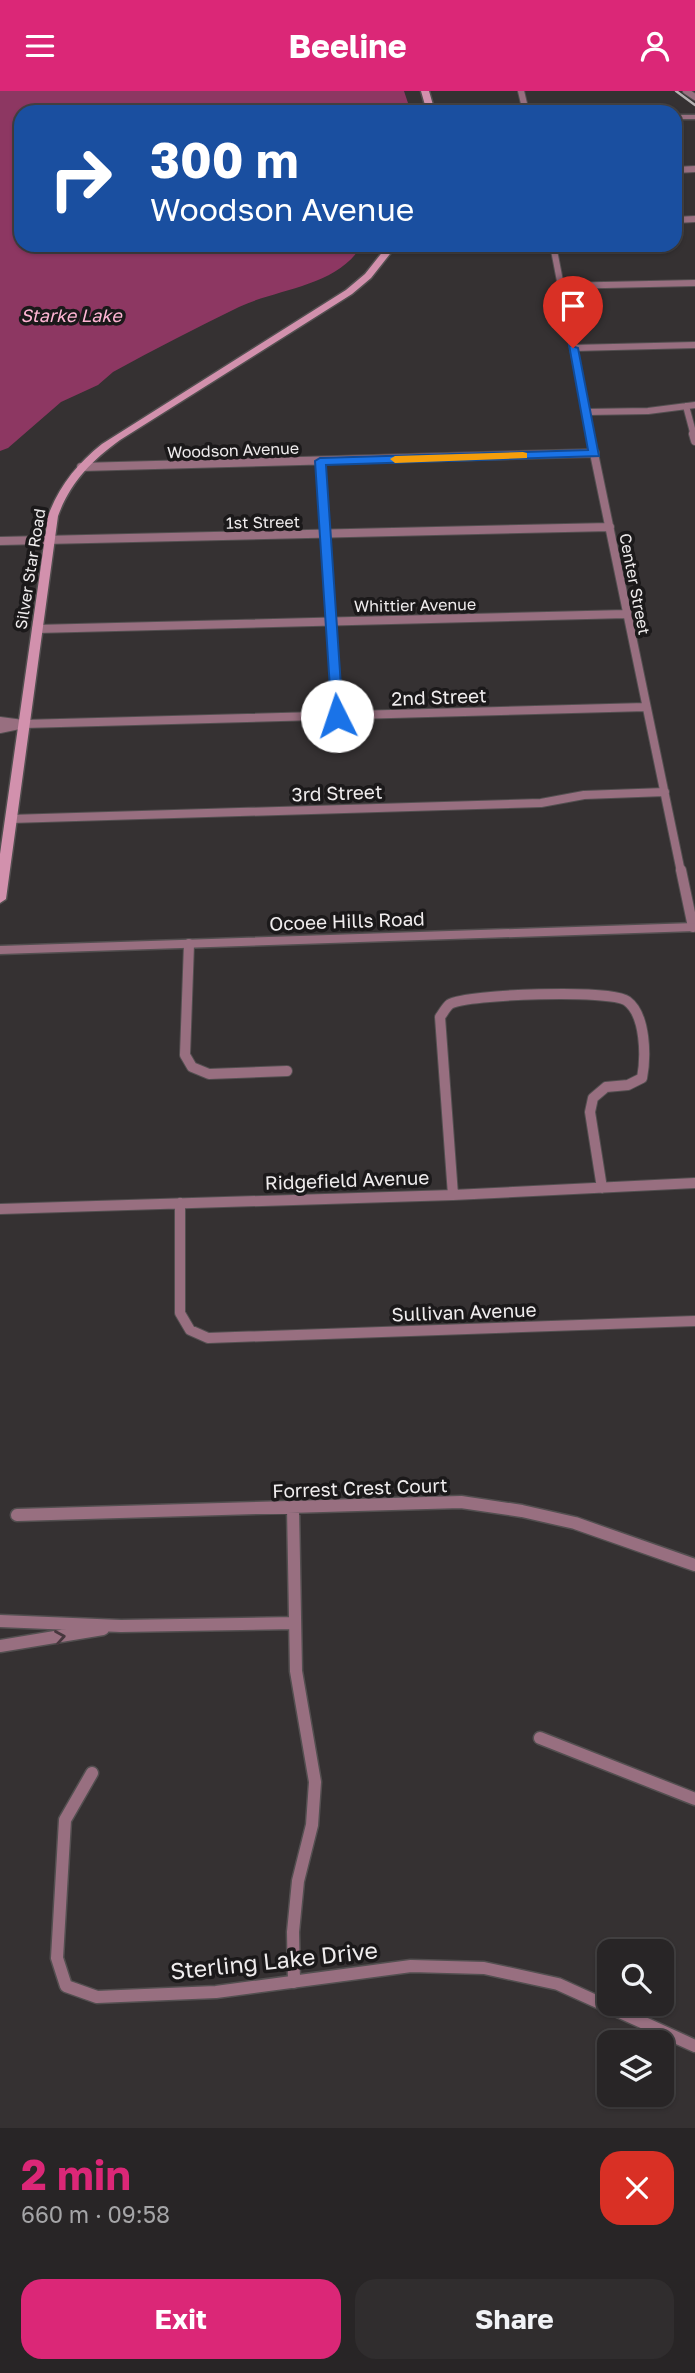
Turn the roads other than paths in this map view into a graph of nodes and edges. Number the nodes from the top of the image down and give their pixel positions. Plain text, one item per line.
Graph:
1 (686, 91) edge
2 (695, 97) edge
3 (387, 252) edge
4 (554, 252) edge
5 (695, 283) edge
6 (559, 286) junction
7 (695, 345) edge
8 (573, 348) junction
9 (695, 405) edge
10 (686, 406) junction
11 (586, 412) junction
12 (695, 441) edge
13 (595, 453) junction
14 (320, 461) junction
15 (81, 467) junction
16 (610, 527) junction
17 (324, 535) junction
18 (50, 540) junction
19 (0, 541) edge
20 (626, 614) junction
21 (331, 622) junction
22 (36, 629) junction
23 (646, 707) junction
24 (337, 716) junction
25 (0, 721) edge
26 (23, 724) junction
27 (0, 729) edge
28 (665, 792) junction
29 (10, 819) junction
30 (0, 899) edge
31 (694, 927) edge
32 (189, 944) junction
33 (0, 950) edge
34 (287, 1071) dead end
35 (695, 1183) edge
36 (602, 1188) junction
37 (453, 1195) junction
38 (180, 1203) junction
39 (0, 1209) edge
40 (695, 1321) edge
41 (293, 1508) junction
42 (17, 1515) dead end
43 (695, 1565) edge
44 (0, 1621) edge
45 (295, 1623) junction
46 (121, 1626) junction
47 (0, 1646) edge
48 (540, 1738) dead end
49 (92, 1773) dead end
50 (695, 1799) edge
51 (294, 1982) junction
52 (695, 2046) edge

1 - 2 street
3 - 15 main road, Silver Star Road
4 - 6 street, Center Street
5 - 6 street
6 - 8 street, Center Street
7 - 8 street
8 - 11 street, Center Street
9 - 10 street
10 - 11 street
10 - 12 street
11 - 13 street, Center Street
13 - 14 street, Woodson Avenue
13 - 16 street, Center Street
14 - 15 street, Woodson Avenue
14 - 17 street
15 - 18 main road, Silver Star Road
16 - 17 street, 1st Street
16 - 20 street, Center Street
17 - 18 street, 1st Street
17 - 21 street
18 - 19 street, 1st Street
18 - 22 main road, Silver Star Road
20 - 21 street, Whittier Avenue
20 - 23 street, Center Street
21 - 22 street, Whittier Avenue
21 - 24 street
22 - 26 main road, Silver Star Road
23 - 24 street, 2nd Street
23 - 28 street, Center Street
24 - 26 street, 2nd Street
25 - 26 street
26 - 27 street
26 - 29 main road, Silver Star Road
28 - 29 street, 3rd Street
28 - 31 street, Center Street
29 - 30 main road, Silver Star Road
31 - 32 street, Ocoee Hills Road
32 - 33 street, Ocoee Hills Road
32 - 34 street
35 - 36 street, Ridgefield Avenue
36 - 37 street, Ridgefield Avenue
36 - 37 street
37 - 38 street, Ridgefield Avenue
38 - 39 street, Ridgefield Avenue
38 - 40 street, Sullivan Avenue
41 - 42 street, Forrest Crest Court
41 - 43 street, Forrest Crest Court
41 - 45 street
44 - 46 street
45 - 46 street
45 - 51 street
47 -> 46 street
48 - 50 street
49 - 51 street, Sterling Lake Drive
51 - 52 street, Sterling Lake Drive

